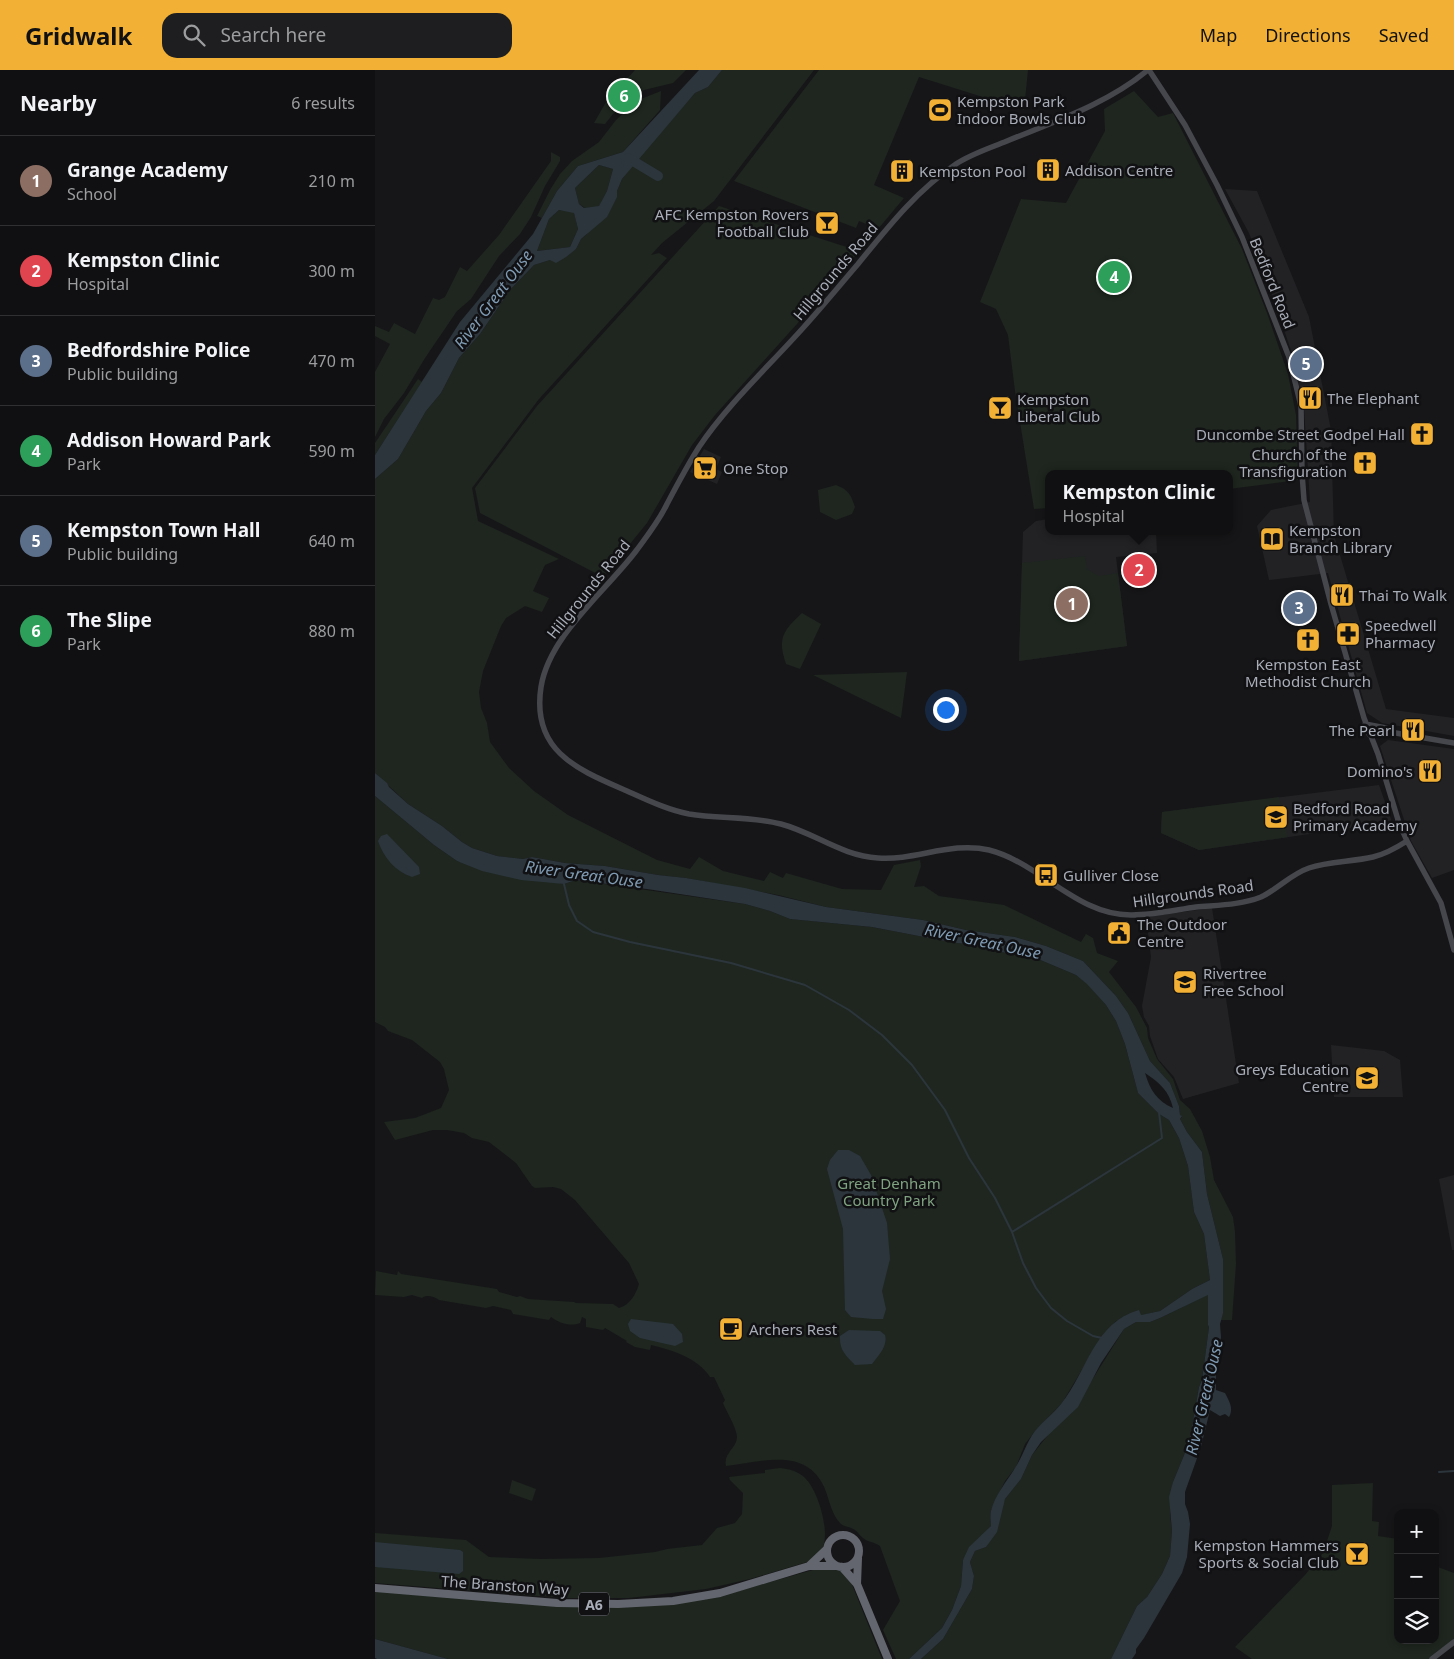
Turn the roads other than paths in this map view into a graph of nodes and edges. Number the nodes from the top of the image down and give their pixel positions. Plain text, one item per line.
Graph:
1 (1149, 70) edge
2 (1365, 724) junction
3 (1390, 732) junction
4 (1369, 734) junction
5 (1454, 743) edge
6 (1407, 842) junction
7 (1454, 950) edge
8 (827, 1549) junction
9 (858, 1558) junction
10 (809, 1566) junction
11 (839, 1566) junction
12 (857, 1584) junction
13 (375, 1588) edge
14 (1454, 1642) edge
15 (888, 1659) edge
16 (1432, 1659) edge

1 - 2 street, Bedford Road
1 - 6 street, Hillgrounds Road
2 - 3 street
2 - 4 street, Bedford Road
3 - 4 street
3 - 5 street
4 - 6 street, Bedford Road
6 - 7 street, Bedford Road
8 - 9 highway
8 - 10 highway, The Branston Way / A6
8 - 11 highway
9 - 11 highway
9 - 12 highway
10 - 11 highway, The Branston Way / A6
10 - 13 highway, The Branston Way / A6
11 - 12 highway
12 - 15 highway
14 - 16 street

